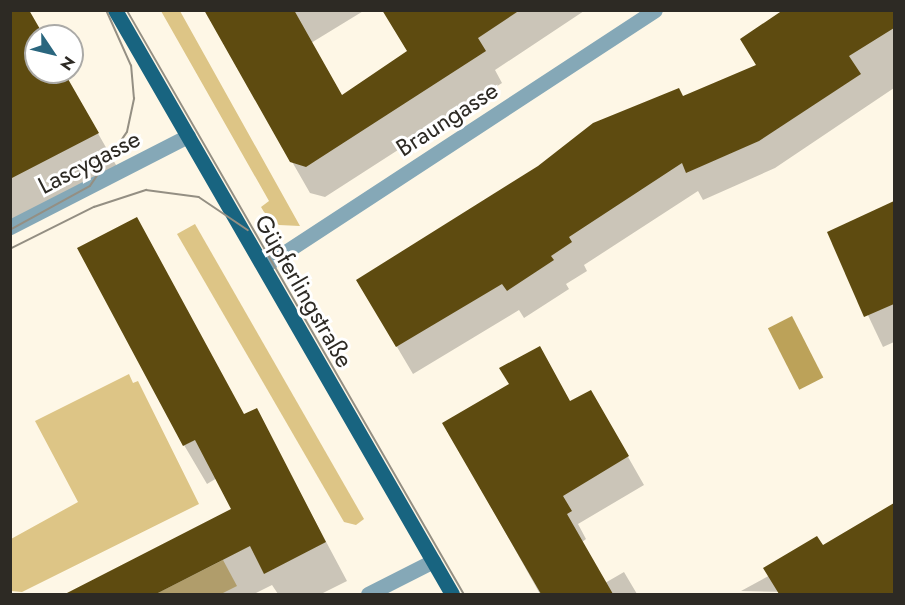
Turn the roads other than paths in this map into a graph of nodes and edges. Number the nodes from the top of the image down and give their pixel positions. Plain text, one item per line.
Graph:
1 (116, 10) edge
2 (655, 10) edge
3 (188, 136) junction
4 (10, 227) edge
5 (264, 266) junction
6 (433, 561) junction
7 (368, 594) edge
8 (452, 594) edge

1 - 3 main road, Güpferlingstraße
2 - 5 street, Braungasse
3 - 4 street, Lascygasse
3 - 5 main road, Güpferlingstraße
5 - 6 main road, Güpferlingstraße
6 - 7 street
6 - 8 main road, Güpferlingstraße

